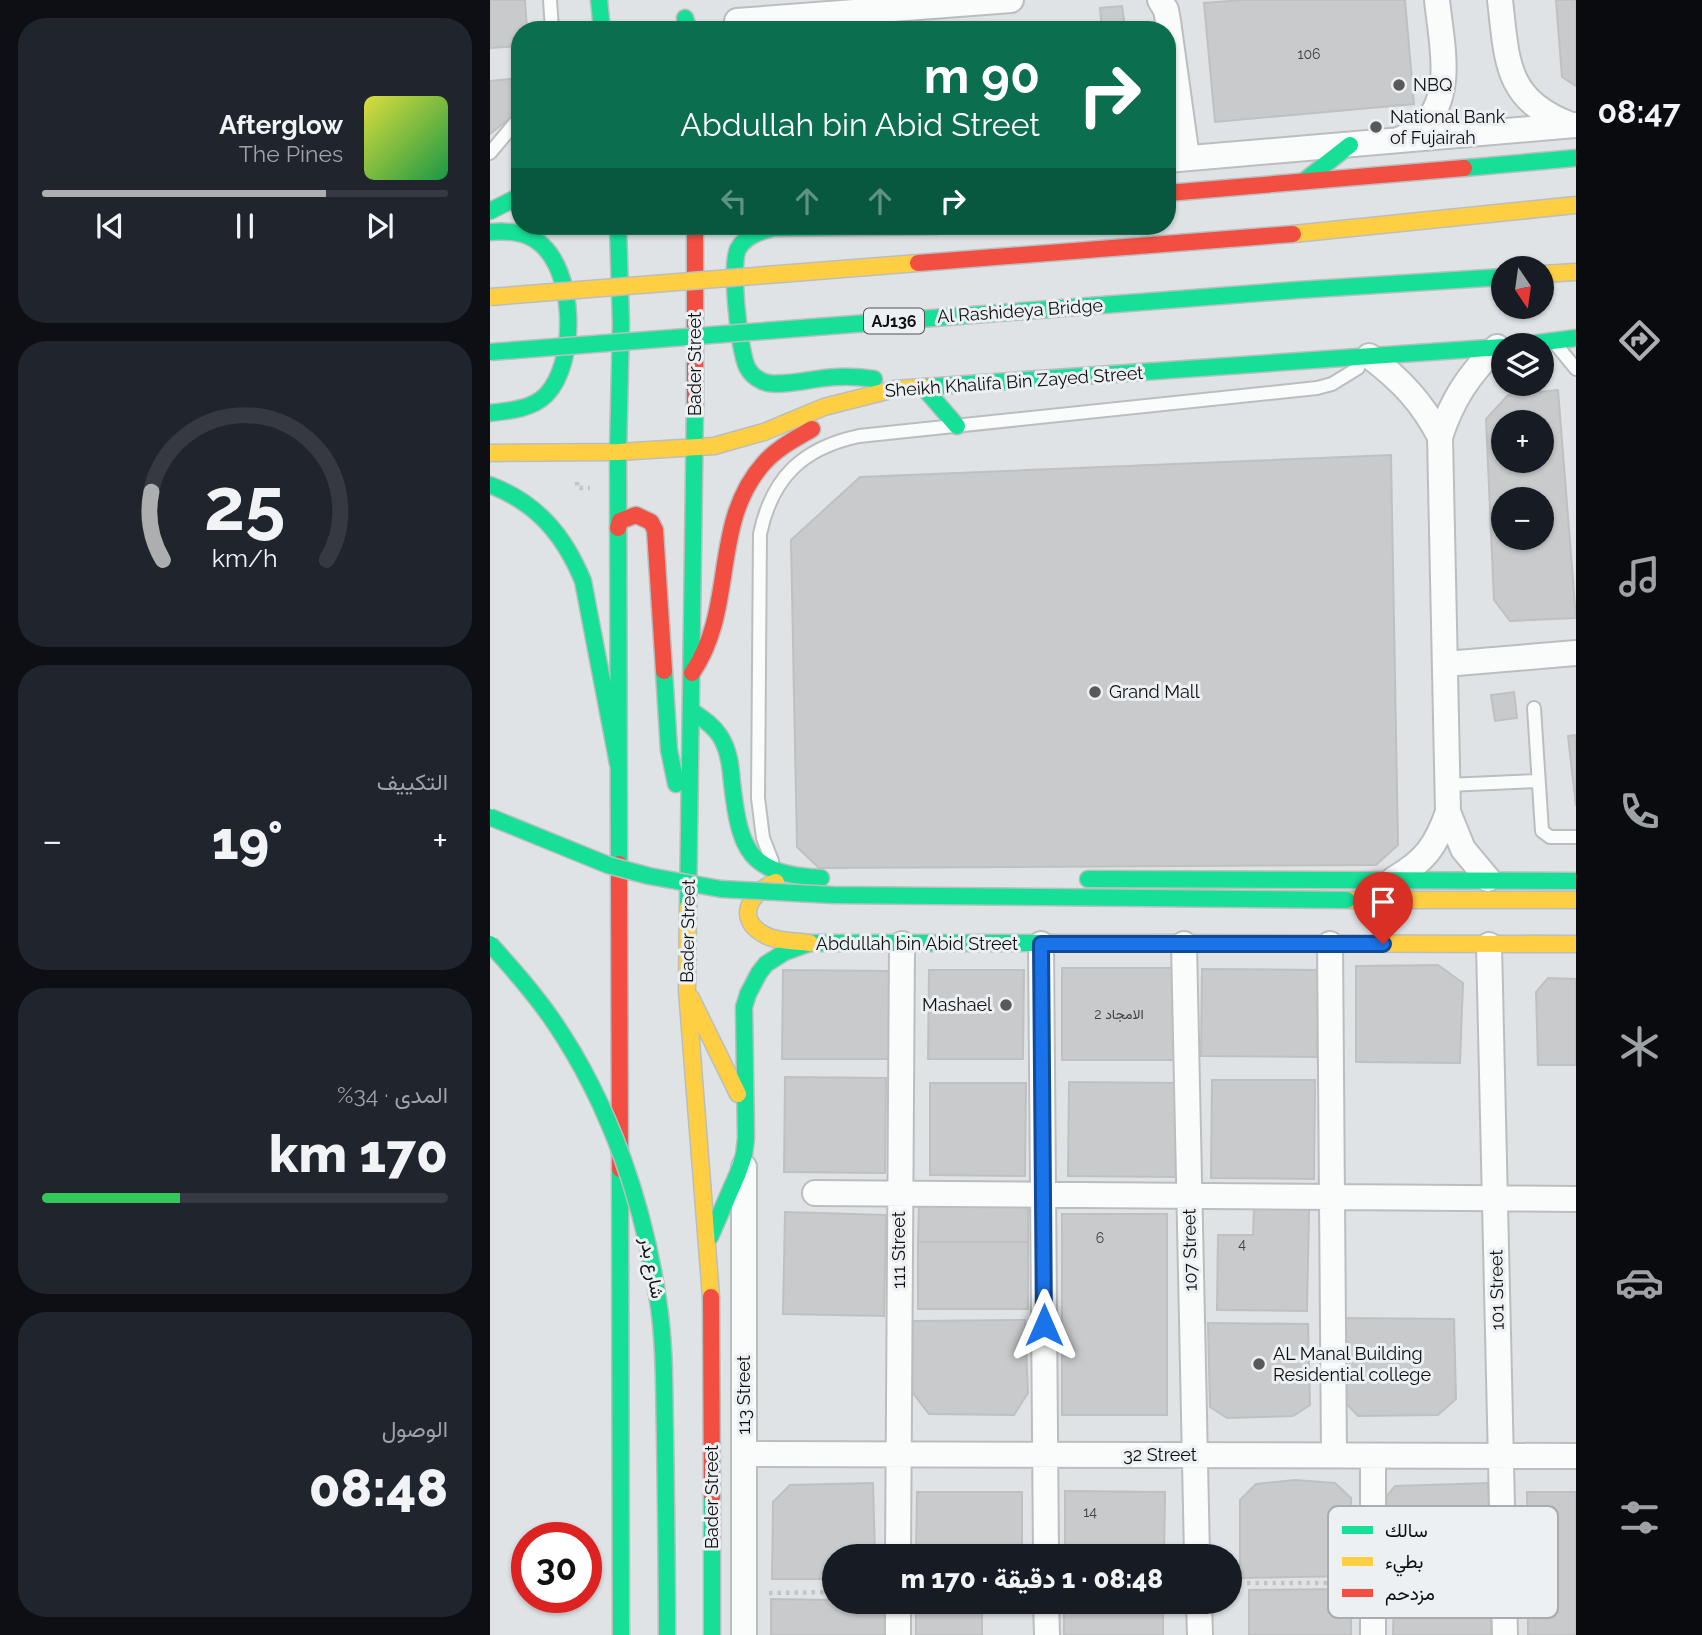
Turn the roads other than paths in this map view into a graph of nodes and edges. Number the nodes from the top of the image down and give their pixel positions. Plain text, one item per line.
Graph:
1 (550, 0) edge
2 (599, 0) edge
3 (682, 0) edge
4 (1011, 0) edge
5 (1160, 0) edge
6 (1437, 0) edge
7 (1500, 0) edge
8 (970, 2) edge
9 (736, 17) edge
10 (551, 21) edge
11 (601, 21) edge
12 (685, 21) edge
13 (1168, 21) edge
14 (1575, 125) edge
15 (511, 128) edge
16 (1398, 141) junction
17 (1350, 145) junction
18 (490, 153) edge
19 (1576, 158) edge
20 (1177, 159) edge
21 (1304, 181) junction
22 (1176, 192) edge
23 (511, 200) edge
24 (1576, 205) edge
25 (511, 206) edge
26 (490, 211) edge
27 (511, 231) edge
28 (490, 232) edge
29 (529, 235) edge
30 (618, 235) edge
31 (695, 235) edge
32 (752, 235) edge
33 (1576, 272) edge
34 (1554, 273) edge
35 (1491, 277) edge
36 (490, 297) edge
37 (1576, 338) edge
38 (1554, 342) edge
39 (1554, 343) edge
40 (1491, 348) edge
41 (490, 352) edge
42 (1491, 354) edge
43 (1369, 356) junction
44 (1576, 369) edge
45 (924, 388) junction
46 (891, 390) junction
47 (490, 413) edge
48 (957, 426) junction
49 (1440, 437) junction
50 (695, 448) junction
51 (618, 452) junction
52 (490, 453) edge
53 (490, 485) edge
54 (618, 528) junction
55 (1576, 653) edge
56 (1445, 664) junction
57 (692, 673) junction
58 (1534, 708) dead end
59 (692, 711) junction
60 (618, 764) junction
61 (1538, 781) junction
62 (1447, 785) junction
63 (1448, 812) junction
64 (490, 817) edge
65 (691, 825) junction
66 (1576, 837) edge
67 (778, 874) junction
68 (796, 878) junction
69 (837, 878) dead end
70 (1074, 878) dead end
71 (1394, 879) junction
72 (1488, 879) junction
73 (1576, 881) edge
74 (602, 886) dead end
75 (636, 894) dead end
76 (1576, 900) edge
77 (671, 901) dead end
78 (707, 906) dead end
79 (730, 908) dead end
80 (766, 911) dead end
81 (810, 943) junction
82 (902, 943) junction
83 (490, 944) edge
84 (1041, 944) junction
85 (1184, 944) junction
86 (1330, 944) junction
87 (1489, 944) junction
88 (1576, 944) edge
89 (687, 990) junction
90 (745, 1120) junction
91 (744, 1155) junction
92 (815, 1193) dead end
93 (900, 1193) junction
94 (1043, 1195) junction
95 (1189, 1196) junction
96 (1332, 1197) junction
97 (1495, 1198) junction
98 (1576, 1199) edge
99 (708, 1243) junction
100 (744, 1454) junction
101 (898, 1454) junction
102 (1045, 1455) junction
103 (1194, 1455) junction
104 (1334, 1455) junction
105 (1373, 1455) junction
106 (1576, 1456) edge
107 (1501, 1457) junction
108 (1373, 1506) edge
109 (1502, 1506) edge
110 (898, 1544) edge
111 (1046, 1544) edge
112 (1197, 1544) edge
113 (898, 1614) edge
114 (1046, 1614) edge
115 (1199, 1614) edge
116 (621, 1635) edge
117 (667, 1635) edge
118 (712, 1635) edge
119 (744, 1635) edge
120 (898, 1635) edge
121 (1047, 1635) edge
122 (1200, 1635) edge

1 - 10 lane
2 - 11 main road
3 - 12 main road
4 - 8 street
5 - 13 street
6 - 16 street
7 - 14 street
8 - 9 street
14 - 16 street
15 - 18 lane
16 - 17 street
17 - 20 street
17 - 21 main road
19 - 21 main road
21 - 22 main road
23 - 26 main road
24 - 36 main road, bridge
25 - 26 main road
27 - 28 main road
29 - 47 main road
30 - 51 main road
31 - 50 main road, Bader Street
32 - 46 main road
33 - 34 main road
35 - 41 main road, Al Rashideya Bridge / AJ136, bridge
37 - 38 main road
39 - 44 lane
40 - 43 main road, Sheikh Khalifa Bin Zayed Street
42 - 49 street
43 - 45 main road, Sheikh Khalifa Bin Zayed Street
43 - 48 lane
43 - 49 street
45 - 46 main road, Sheikh Khalifa Bin Zayed Street
45 - 48 main road
46 - 50 main road, Sheikh Khalifa Bin Zayed Street
46 - 57 main road
48 - 67 lane
49 - 56 street
50 - 51 main road, Sheikh Khalifa Bin Zayed Street
50 - 57 main road, Bader Street
51 - 52 main road, Sheikh Khalifa Bin Zayed Street
51 - 54 main road
53 - 60 main road
54 - 60 main road
54 - 65 main road
55 - 56 street
56 - 62 street
57 - 59 main road, Bader Street
58 - 61 lane
59 - 65 main road, Bader Street
59 - 67 main road
60 - 116 main road
61 - 62 lane
61 - 66 lane
62 - 63 street
63 - 71 street
63 - 72 street
64 - 76 main road, bridge
65 - 89 main road, Bader Street
67 - 68 main road
68 - 69 main road
68 - 81 main road
70 - 71 main road
71 - 72 main road
72 - 73 main road
74 - 75 main road
77 - 78 main road
79 - 80 main road
81 - 82 main road, Abdullah bin Abid Street
81 - 90 main road, Abdullah bin Abid Street
82 - 84 main road, Abdullah bin Abid Street
82 - 93 street, 111 Street
83 - 117 main road, شارع بدر, bridge
84 - 85 main road, Abdullah bin Abid Street
84 - 94 street
85 - 86 main road, Abdullah bin Abid Street
85 - 95 street, 107 Street
86 - 87 main road, Abdullah bin Abid Street
86 - 96 street
87 - 88 main road, Abdullah bin Abid Street
87 - 97 street, 101 Street
89 - 90 main road
89 - 99 main road, Bader Street
90 - 91 main road, Abdullah bin Abid Street
91 - 99 main road, Abdullah bin Abid Street
91 - 100 street, 113 Street
92 - 93 street
93 - 94 street
93 - 101 street, 111 Street
94 - 95 street
94 - 102 street
95 - 96 street
95 - 103 street, 107 Street
96 - 97 street
96 - 104 street
97 - 98 street
97 - 107 street, 101 Street
99 - 118 main road, Bader Street
100 - 101 street, 32 Street
100 - 119 street, 113 Street
101 - 102 street, 32 Street
101 - 110 street, 111 Street
102 - 103 street, 32 Street
102 - 111 street
103 - 104 street, 32 Street
103 - 112 street, 107 Street
104 - 105 street, 32 Street
105 - 107 street, 32 Street
105 - 108 street
106 - 107 street, 32 Street
107 - 109 street, 101 Street
113 - 120 street
114 - 121 street
115 - 122 street

